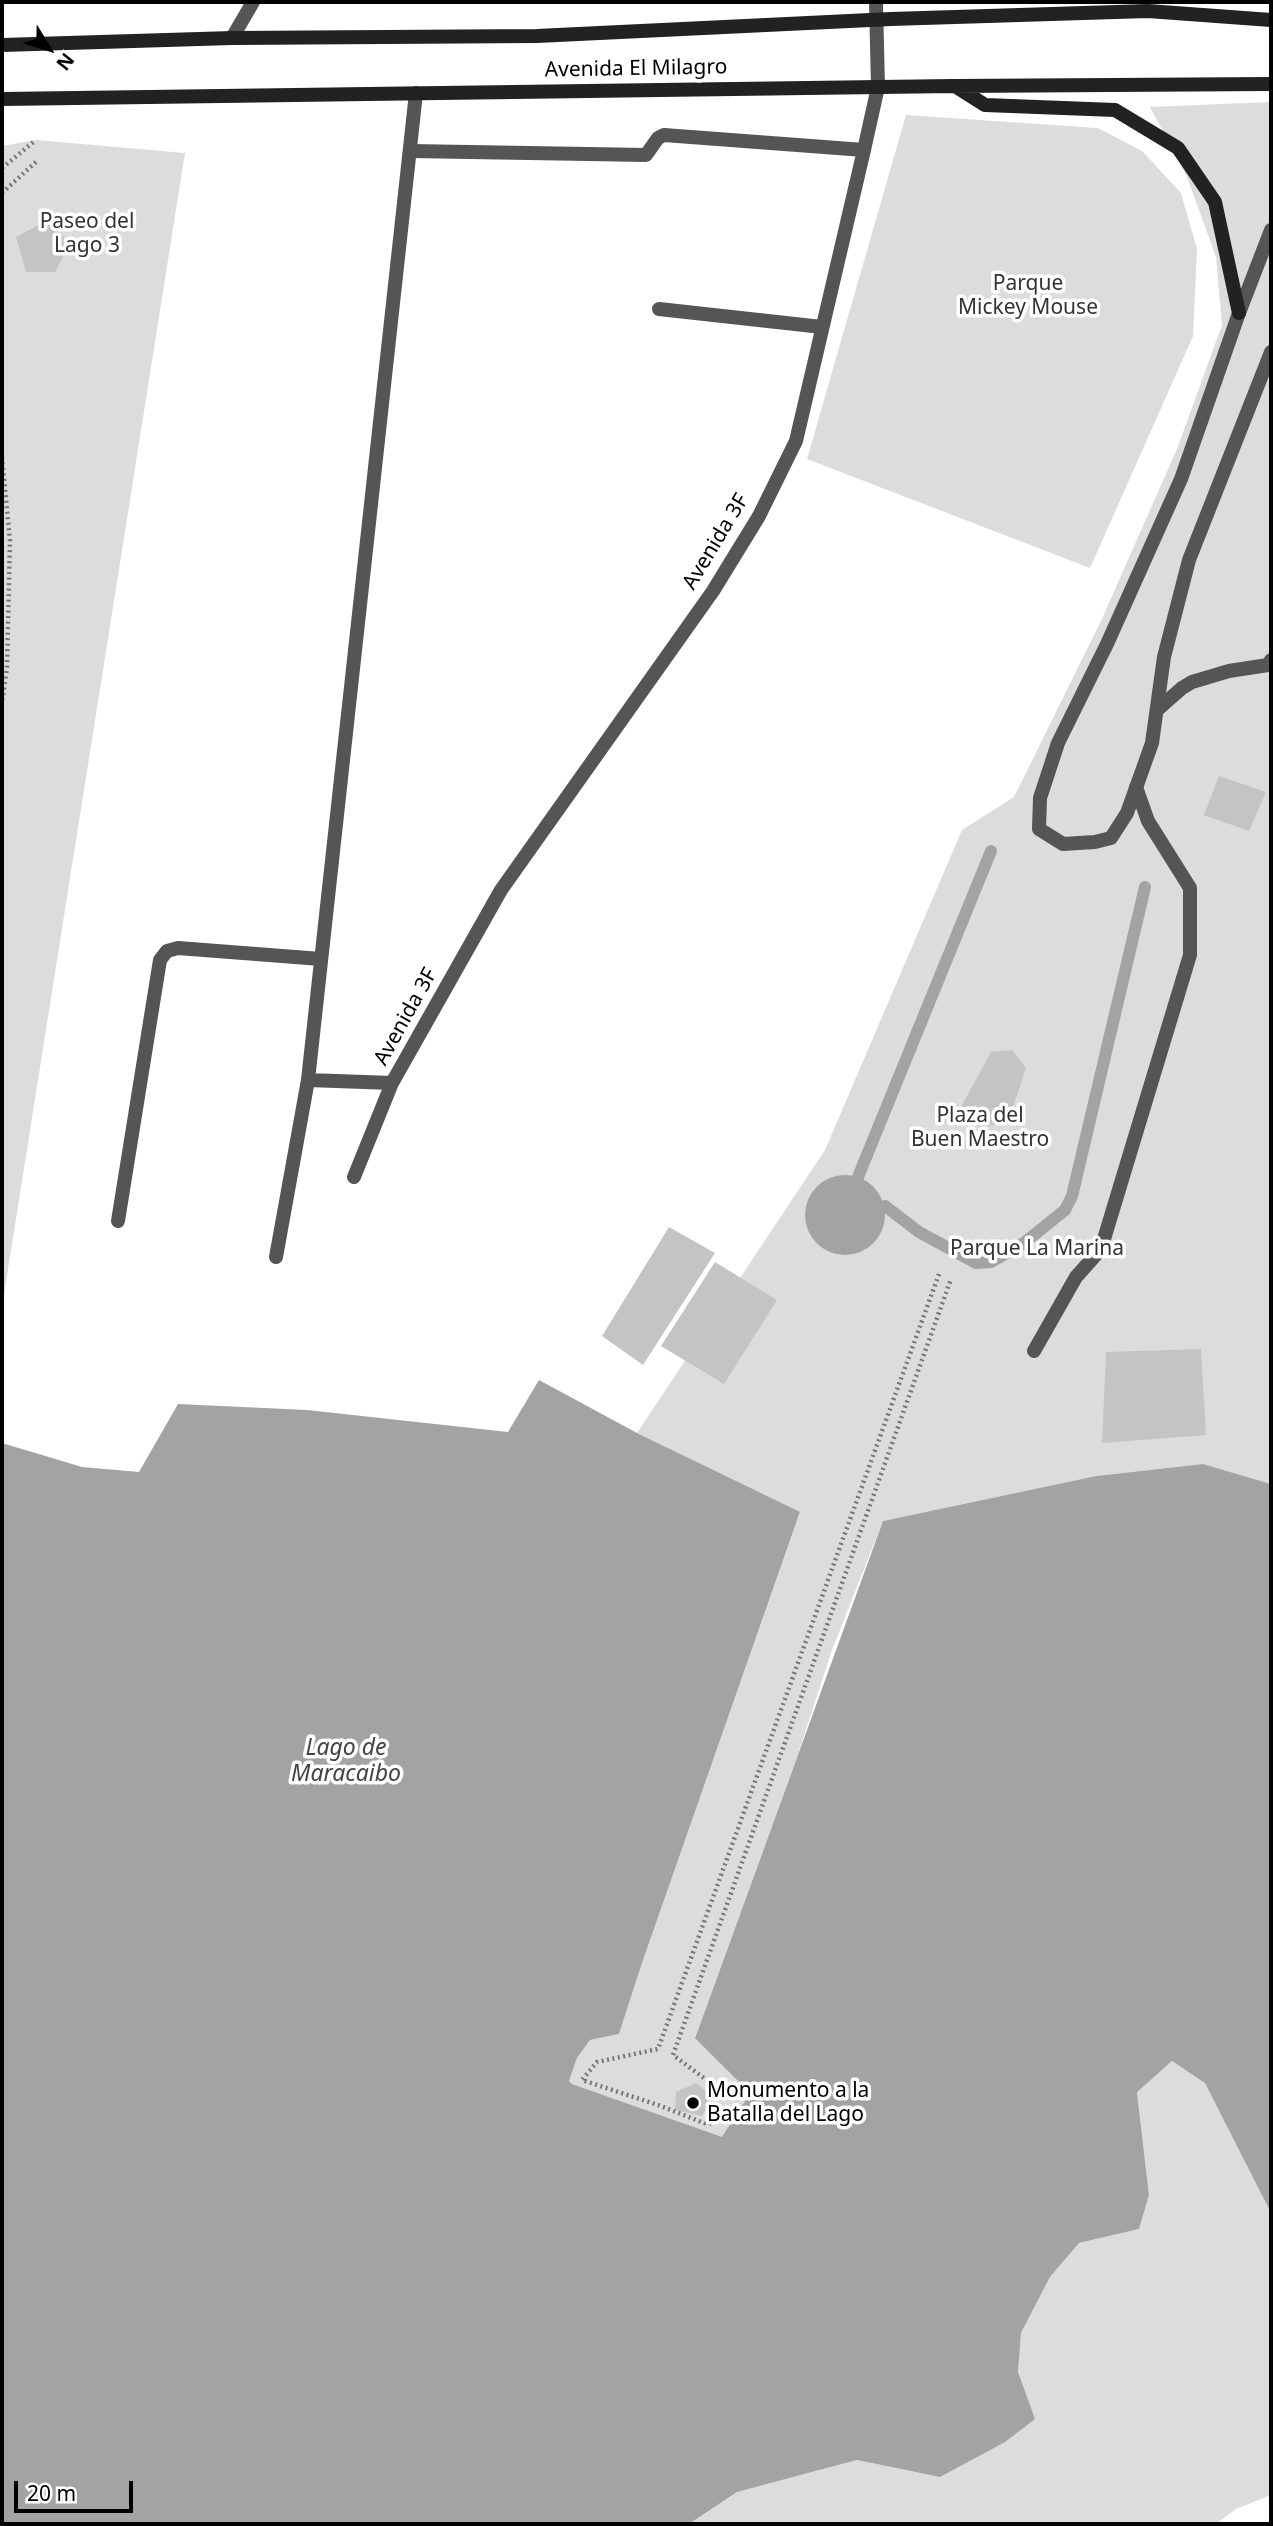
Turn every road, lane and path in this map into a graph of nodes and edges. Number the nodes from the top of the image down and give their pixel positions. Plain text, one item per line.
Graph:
1 (253, 2) edge
2 (876, 2) edge
3 (1177, 2) edge
4 (1148, 11) junction
5 (877, 20) junction
6 (1271, 20) edge
7 (232, 38) junction
8 (2, 45) edge
9 (1271, 84) edge
10 (953, 86) junction
11 (878, 87) junction
12 (416, 93) junction
13 (2, 99) edge
14 (36, 141) dead end
15 (864, 150) junction
16 (410, 151) junction
17 (37, 161) dead end
18 (2, 168) edge
19 (2, 192) edge
20 (1271, 230) edge
21 (659, 309) dead end
22 (1239, 313) junction
23 (822, 327) junction
24 (1271, 352) edge
25 (2, 457) edge
26 (1271, 660) edge
27 (4, 667) edge
28 (2, 703) edge
29 (1157, 710) junction
30 (1136, 788) junction
31 (321, 959) junction
32 (308, 1080) junction
33 (392, 1083) junction
34 (354, 1177) dead end
35 (118, 1221) dead end
36 (276, 1257) dead end
37 (939, 1274) dead end
38 (951, 1279) dead end
39 (1034, 1351) dead end

1 - 7 street
2 - 5 street
3 - 4 main road
4 - 5 main road, Avenida El Milagro
4 - 6 main road, Avenida El Milagro
5 - 7 main road, Avenida El Milagro
5 - 11 street, Avenida 3F
7 - 8 main road, Avenida El Milagro
9 - 10 main road, Avenida El Milagro
10 - 11 main road, Avenida El Milagro
10 - 22 main road
11 - 12 main road, Avenida El Milagro
11 - 15 street, Avenida 3F
12 - 13 main road, Avenida El Milagro
12 - 16 street
14 - 18 path
15 - 16 street
15 - 23 street, Avenida 3F
16 - 31 street
17 - 19 path
20 - 22 street
21 - 23 street
22 - 30 street
23 - 33 street, Avenida 3F
24 - 29 street
25 - 27 path
26 - 29 street
27 - 28 path
29 - 30 street
30 - 39 street
31 - 32 street
31 - 35 street
32 - 33 street, Avenida 3F
32 - 36 street
33 - 34 street
37 - 38 path

